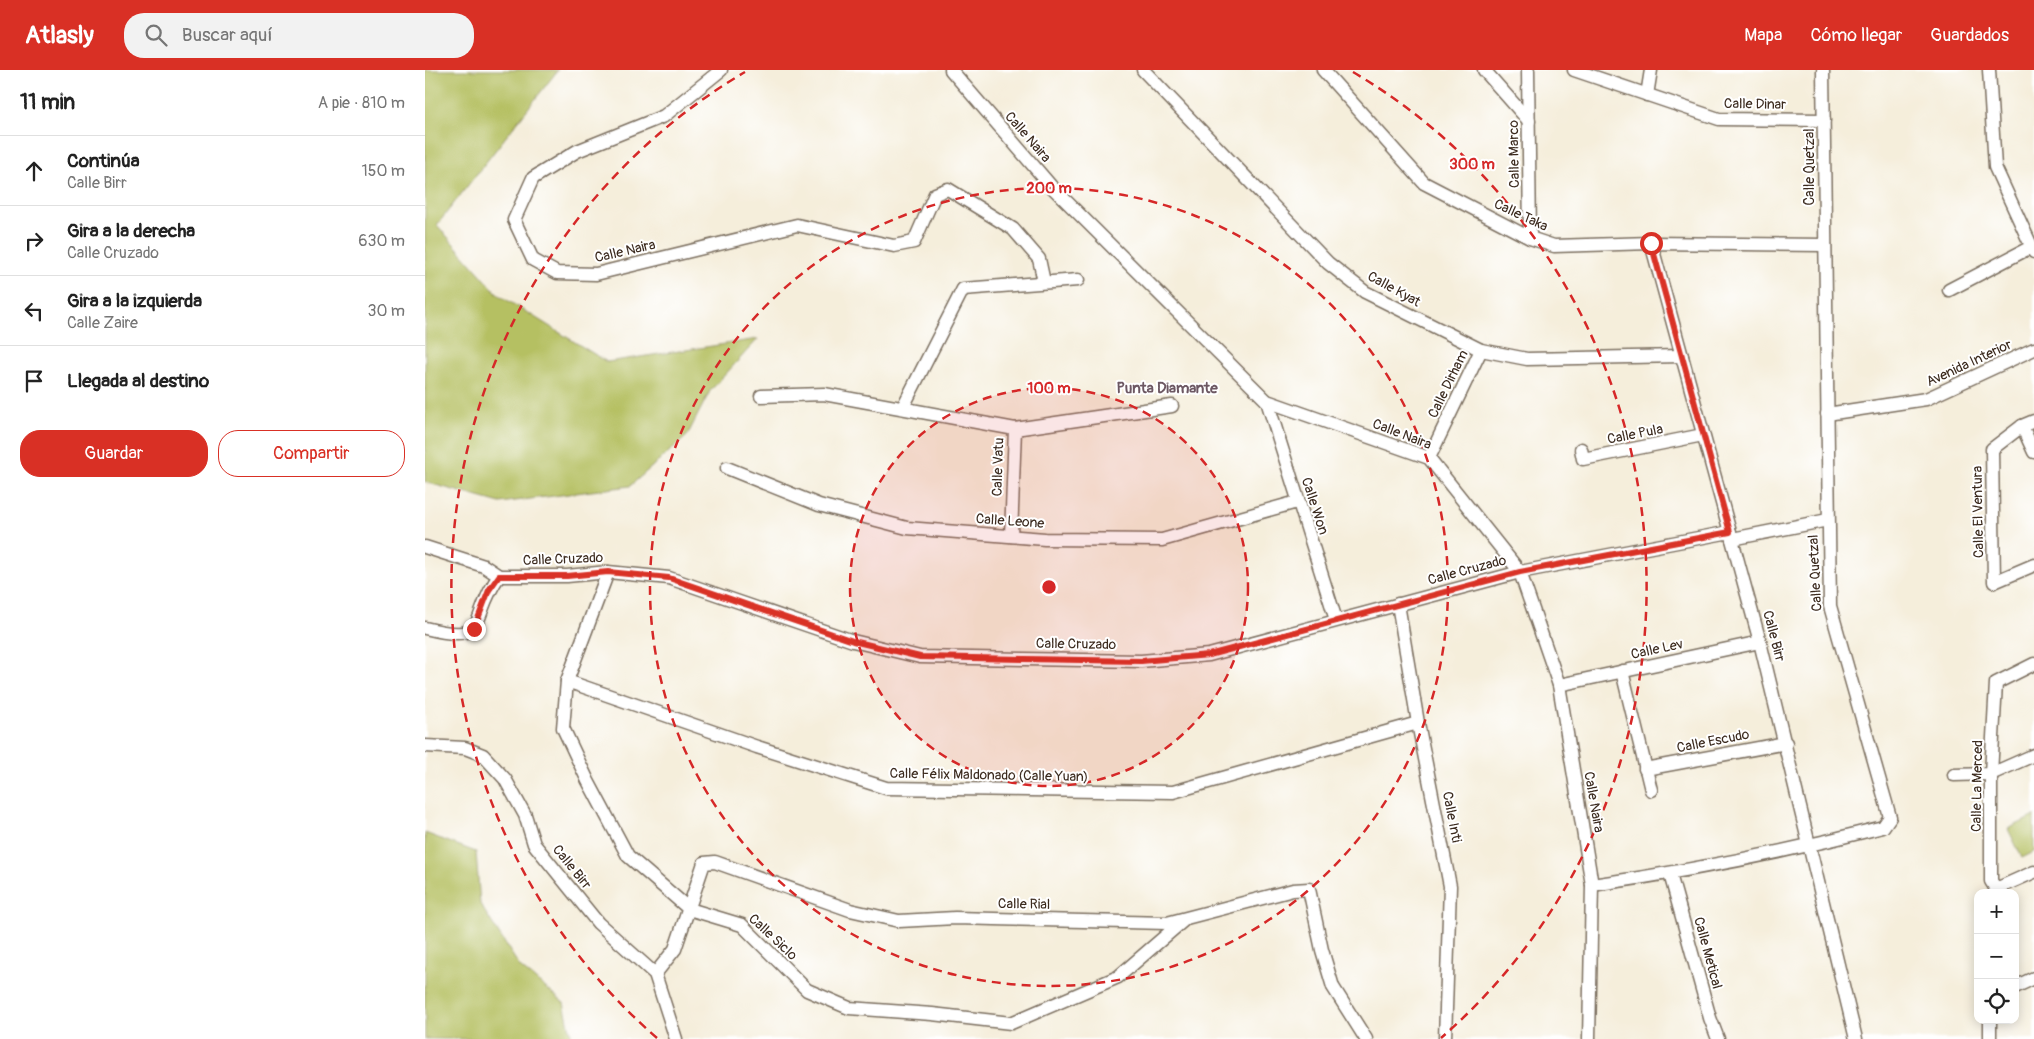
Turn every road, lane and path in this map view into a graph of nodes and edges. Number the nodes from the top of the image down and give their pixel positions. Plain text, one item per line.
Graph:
1 (721, 70) edge
2 (951, 70) edge
3 (1143, 70) edge
4 (1323, 70) edge
5 (1484, 70) edge
6 (1528, 70) edge
7 (1574, 70) edge
8 (1651, 70) edge
9 (1823, 70) edge
10 (1989, 70) edge
11 (1647, 95) junction
12 (1824, 120) junction
13 (1529, 121) junction
14 (1530, 238) junction
15 (1651, 243) junction
16 (1825, 245) junction
17 (2033, 249) edge
18 (1078, 280) dead end
19 (1044, 282) junction
20 (1949, 290) dead end
21 (2034, 349) edge
22 (1481, 350) junction
23 (1681, 356) junction
24 (761, 396) dead end
25 (1267, 401) junction
26 (1172, 406) dead end
27 (903, 407) junction
28 (1827, 414) junction
29 (2034, 421) edge
30 (2022, 426) junction
31 (1015, 429) junction
32 (1703, 435) junction
33 (1581, 449) dead end
34 (2034, 452) edge
35 (1429, 458) junction
36 (727, 468) dead end
37 (1297, 502) junction
38 (1828, 520) junction
39 (1731, 535) junction
40 (1011, 536) junction
41 (425, 547) edge
42 (2034, 566) edge
43 (608, 572) junction
44 (1520, 572) junction
45 (499, 576) junction
46 (1398, 604) junction
47 (1336, 620) junction
48 (425, 628) edge
49 (1761, 642) junction
50 (2034, 664) edge
51 (1622, 671) junction
52 (567, 681) junction
53 (1559, 685) junction
54 (1418, 723) junction
55 (1786, 743) junction
56 (425, 746) edge
57 (2034, 755) edge
58 (1645, 769) junction
59 (1991, 774) junction
60 (1954, 775) dead end
61 (1651, 790) dead end
62 (1811, 846) junction
63 (2034, 872) edge
64 (1671, 874) junction
65 (1592, 884) junction
66 (689, 909) junction
67 (1184, 920) junction
68 (655, 974) junction
69 (2034, 978) edge
70 (2019, 985) edge
71 (1990, 1024) edge
72 (676, 1039) edge
73 (1366, 1039) edge
74 (1445, 1039) edge
75 (1589, 1039) edge
76 (1718, 1039) edge
77 (1856, 1039) edge
78 (1990, 1039) edge

1 - 19 street, Calle Naira
2 - 25 street, Calle Naira
3 - 22 street, Calle Kyat
4 - 14 street, Calle Taka
5 - 13 street
6 - 13 street, Calle Marco
7 - 11 street, Calle Dinar
8 - 11 street
9 - 12 street, Calle Quetzal
10 - 17 street
11 - 12 street, Calle Dinar
12 - 16 street, Calle Quetzal
13 - 14 street, Calle Marco
14 - 15 street, Calle Taka
15 - 16 street, Calle Taka
15 - 23 street, Calle Birr
16 - 28 street, Calle Quetzal
17 - 20 street
18 - 19 street
19 - 27 street
21 - 28 street, Avenida Interior
22 - 23 street, Calle Kyat
22 - 35 street, Calle Dirham
23 - 32 street, Calle Birr
24 - 27 street
25 - 35 street, Calle Naira
25 - 37 street, Calle Won
26 - 31 street
27 - 31 street
28 - 38 street, Calle Quetzal
29 - 30 street, Calle El Ventura
30 - 34 street
30 - 42 street, Calle El Ventura
31 - 40 street, Calle Vatu
32 - 33 street, Calle Pula
32 - 39 street, Calle Birr
35 - 44 street, Calle Naira
36 - 40 street, Calle Leone
37 - 40 street, Calle Leone
37 - 47 street, Calle Won
38 - 39 street, Calle Cruzado
38 - 62 street, Calle Quetzal
39 - 44 street, Calle Cruzado
39 - 49 street, Calle Birr
41 - 45 street, Calle Cruzado
43 - 45 street, Calle Cruzado
43 - 47 street, Calle Cruzado
43 - 52 street, Calle Siclo
44 - 46 street, Calle Cruzado
44 - 53 street, Calle Naira
45 - 48 street
46 - 47 street, Calle Cruzado
46 - 54 street, Calle Inti
49 - 51 street, Calle Lev
49 - 55 street, Calle Birr
50 - 59 street, Calle La Merced
51 - 53 street, Calle Lev
51 - 58 street
52 - 54 street, Calle Félix Maldonado (Calle Yuan)
52 - 66 street, Calle Siclo
53 - 65 street, Calle Naira
54 - 74 street, Calle Inti
55 - 58 street, Calle Escudo
55 - 62 street, Calle Birr
56 - 68 street, Calle Birr
57 - 59 street
58 - 61 street
59 - 60 street
59 - 63 street, Calle La Merced
62 - 64 street, Calle Quetzal
62 - 77 street, Calle Birr
64 - 65 street, Calle Quetzal
64 - 76 street, Calle Metical
65 - 75 street, Calle Naira
66 - 67 street, Calle Rial
66 - 67 street, Calle Siclo
66 - 68 street, Calle Rial
67 - 73 street, Calle Rial
68 - 72 street
69 - 70 street
71 - 78 street

